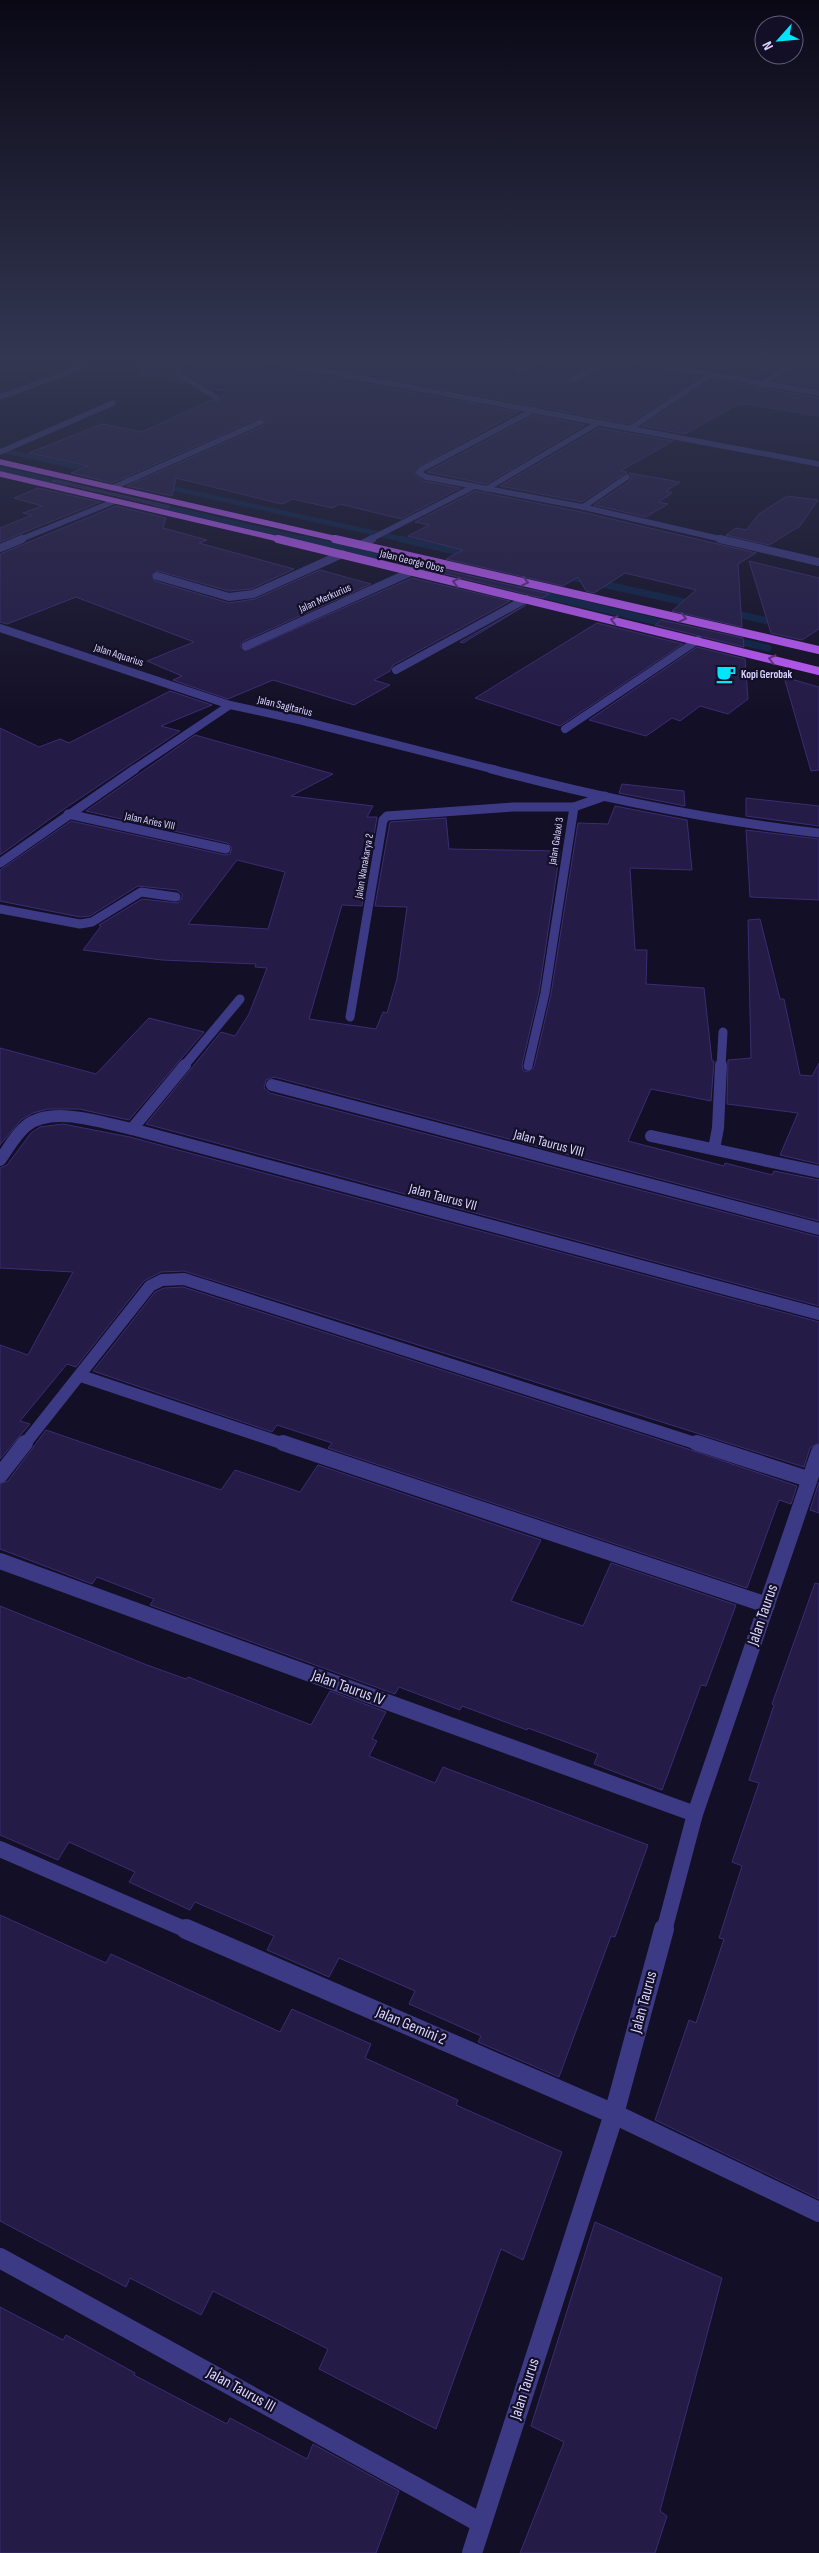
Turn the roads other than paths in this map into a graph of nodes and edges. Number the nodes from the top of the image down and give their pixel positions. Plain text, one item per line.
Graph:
1 (22, 479) edge
2 (74, 479) edge
3 (132, 479) edge
4 (436, 479) edge
5 (503, 479) edge
6 (625, 479) edge
7 (473, 487) junction
8 (112, 488) junction
9 (486, 489) junction
10 (114, 501) junction
11 (583, 507) junction
12 (362, 544) junction
13 (0, 548) edge
14 (400, 553) junction
15 (342, 554) junction
16 (819, 562) edge
17 (381, 564) junction
18 (413, 572) junction
19 (158, 576) dead end
20 (526, 599) junction
21 (0, 628) edge
22 (698, 640) junction
23 (246, 646) dead end
24 (819, 650) edge
25 (396, 670) dead end
26 (819, 671) edge
27 (230, 705) junction
28 (565, 728) dead end
29 (606, 796) junction
30 (574, 807) junction
31 (68, 814) junction
32 (819, 832) edge
33 (226, 849) dead end
34 (0, 863) edge
35 (176, 897) dead end
36 (0, 909) edge
37 (240, 999) dead end
38 (350, 1017) dead end
39 (723, 1032) dead end
40 (528, 1066) dead end
41 (272, 1086) dead end
42 (132, 1129) junction
43 (651, 1136) dead end
44 (714, 1149) junction
45 (0, 1160) edge
46 (819, 1172) edge
47 (819, 1229) edge
48 (819, 1314) edge
49 (81, 1376) junction
50 (819, 1452) edge
51 (0, 1475) edge
52 (808, 1479) junction
53 (0, 1561) edge
54 (767, 1604) junction
55 (695, 1814) junction
56 (0, 1849) edge
57 (614, 2114) junction
58 (819, 2212) edge
59 (0, 2258) edge
60 (481, 2523) junction
61 (472, 2553) edge

1 - 10 main road, Jalan George Obos
2 - 8 main road, Jalan George Obos
3 - 8 street
4 - 7 street
5 - 9 street
6 - 11 street
7 - 9 street
7 - 12 street
8 - 12 main road, Jalan George Obos
9 - 11 street
10 - 13 street
10 - 15 main road, Jalan George Obos
11 - 16 street
12 - 14 main road, Jalan George Obos
14 - 17 main road
14 -> 24 main road, Jalan George Obos
15 - 17 main road, Jalan George Obos
15 - 19 street
17 - 18 main road, Jalan George Obos
20 -> 18 main road, Jalan George Obos
18 - 23 street, Jalan Merkurius
22 -> 20 main road, Jalan George Obos
20 - 25 street
21 - 27 street, Jalan Aquarius
26 -> 22 main road, Jalan George Obos
22 - 28 street
27 - 29 street, Jalan Sagitarius
27 - 31 street
29 - 30 street, Jalan Galaxi 3
29 - 32 street
30 - 38 street, Jalan Wanakarya 2
30 - 40 street, Jalan Galaxi 3
31 - 33 street, Jalan Aries VIII
31 - 34 street
35 - 36 street
37 - 42 street
39 - 44 street
41 - 47 street, Jalan Taurus VIII
42 - 45 street, Jalan Taurus VII
42 - 48 street, Jalan Taurus VII
43 - 44 street
44 - 46 street
49 - 51 street
49 - 52 street
49 - 54 street
50 - 52 street, Jalan Taurus
52 - 54 street, Jalan Taurus
53 - 55 street, Jalan Taurus IV
54 - 55 street, Jalan Taurus
55 - 57 street, Jalan Taurus
56 - 57 street, Jalan Gemini 2
57 - 58 street, Jalan Gemini 2
57 - 60 street, Jalan Taurus
59 - 60 street, Jalan Taurus III
60 - 61 street, Jalan Taurus

